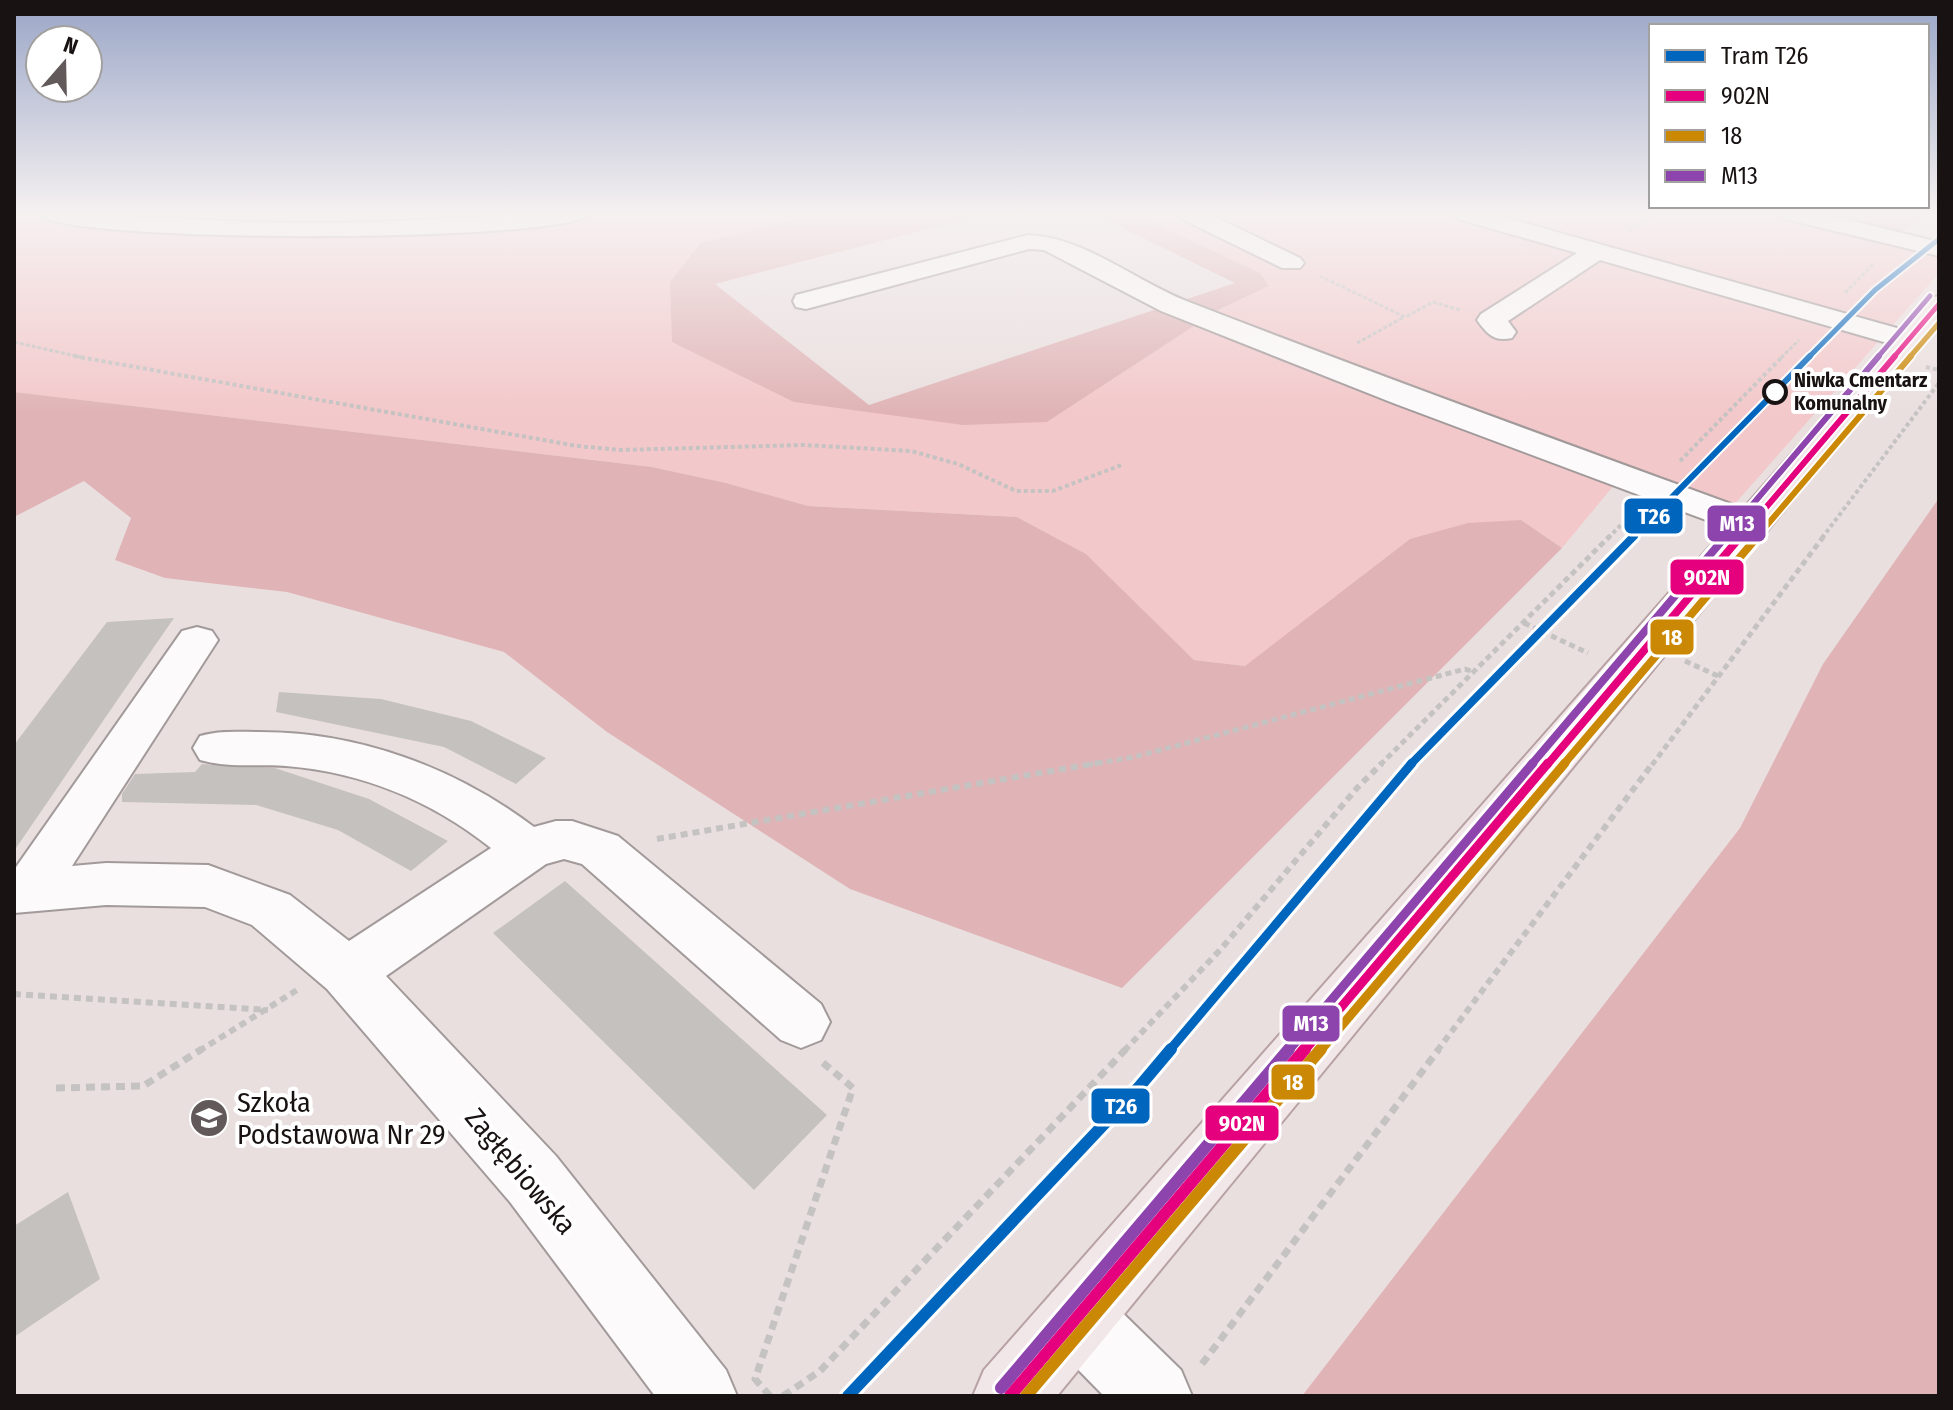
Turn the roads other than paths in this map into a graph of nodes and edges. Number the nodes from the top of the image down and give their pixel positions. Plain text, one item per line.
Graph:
1 (886, 280) edge
2 (1121, 280) edge
3 (1559, 280) edge
4 (1695, 280) edge
5 (806, 301) dead end
6 (1924, 322) edge
7 (1497, 326) road end
8 (1751, 524) junction
9 (197, 640) dead end
10 (216, 748) dead end
11 (528, 850) junction
12 (21, 891) edge
13 (328, 978) junction
14 (809, 1040) road end
15 (1077, 1318) junction
16 (1176, 1383) edge
17 (700, 1396) edge
18 (1010, 1396) edge

1 - 5 street
2 - 8 street
3 - 7 street
4 - 6 street
6 - 8 main road
8 - 15 main road
9 - 12 street
10 - 11 street
11 - 13 street
11 - 14 street
12 - 13 street, Zagłębiowska
13 - 17 street, Zagłębiowska
15 - 16 street
15 - 18 main road

